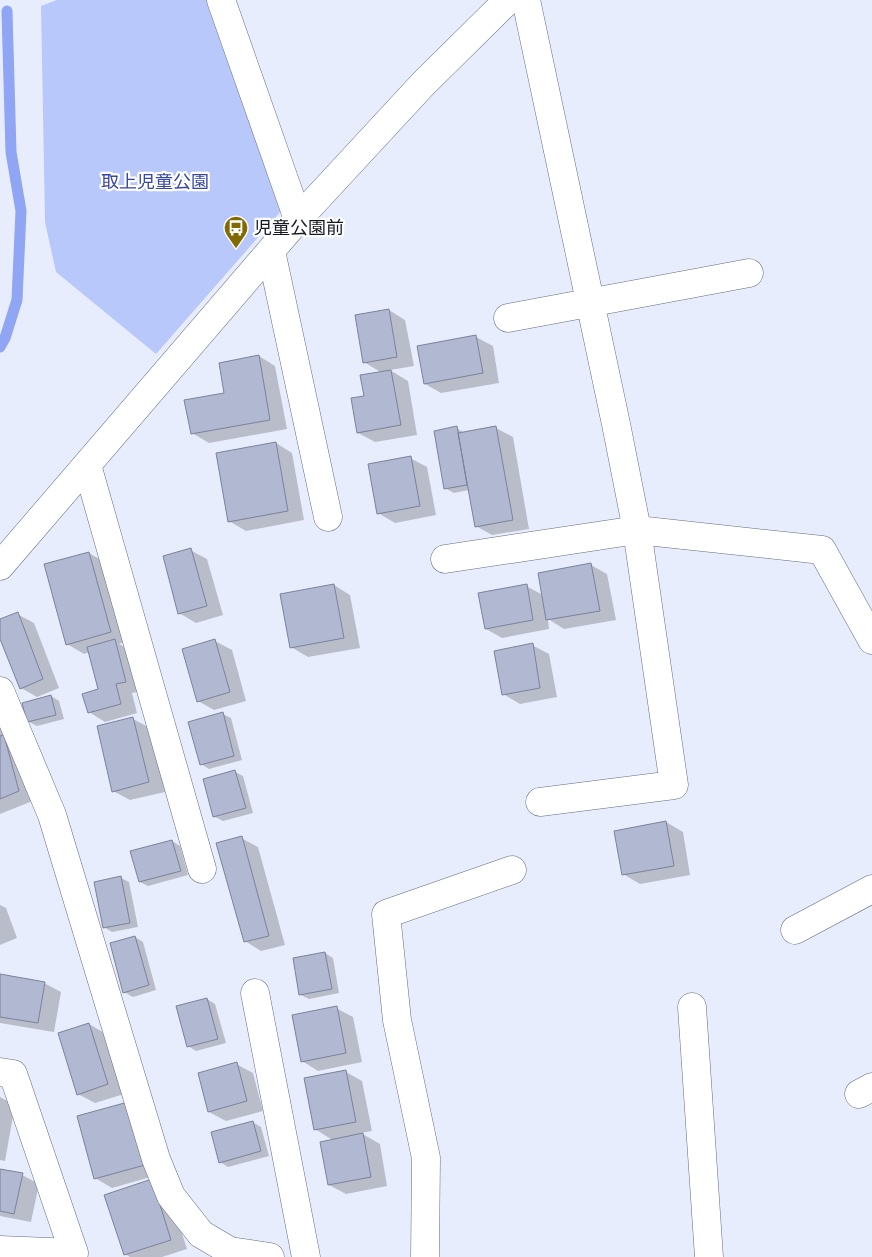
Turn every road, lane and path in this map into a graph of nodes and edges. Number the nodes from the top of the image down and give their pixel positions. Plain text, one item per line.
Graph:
1 (221, 0) edge
2 (508, 0) edge
3 (526, 0) edge
4 (298, 219) junction
5 (271, 251) junction
6 (749, 273) dead end
7 (591, 303) junction
8 (508, 318) dead end
9 (88, 465) junction
10 (328, 518) dead end
11 (637, 530) junction
12 (444, 559) dead end
13 (0, 564) edge
14 (872, 640) edge
15 (0, 691) edge
16 (540, 802) dead end
17 (202, 869) dead end
18 (512, 870) dead end
19 (872, 889) edge
20 (795, 930) dead end
21 (256, 993) dead end
22 (692, 1007) dead end
23 (0, 1072) edge
24 (0, 1250) edge
25 (270, 1257) edge
26 (306, 1257) edge
27 (426, 1257) edge
28 (709, 1257) edge

1 - 4 street
2 - 4 street
3 - 7 street
4 - 5 street
5 - 9 street
5 - 10 street
6 - 7 street
7 - 8 street
7 - 11 street
9 - 13 street
9 - 17 street
11 - 12 street
11 - 14 street
11 - 16 street
15 - 25 street
18 - 27 street
19 - 20 street
21 - 26 street
22 - 28 street
23 - 24 street

